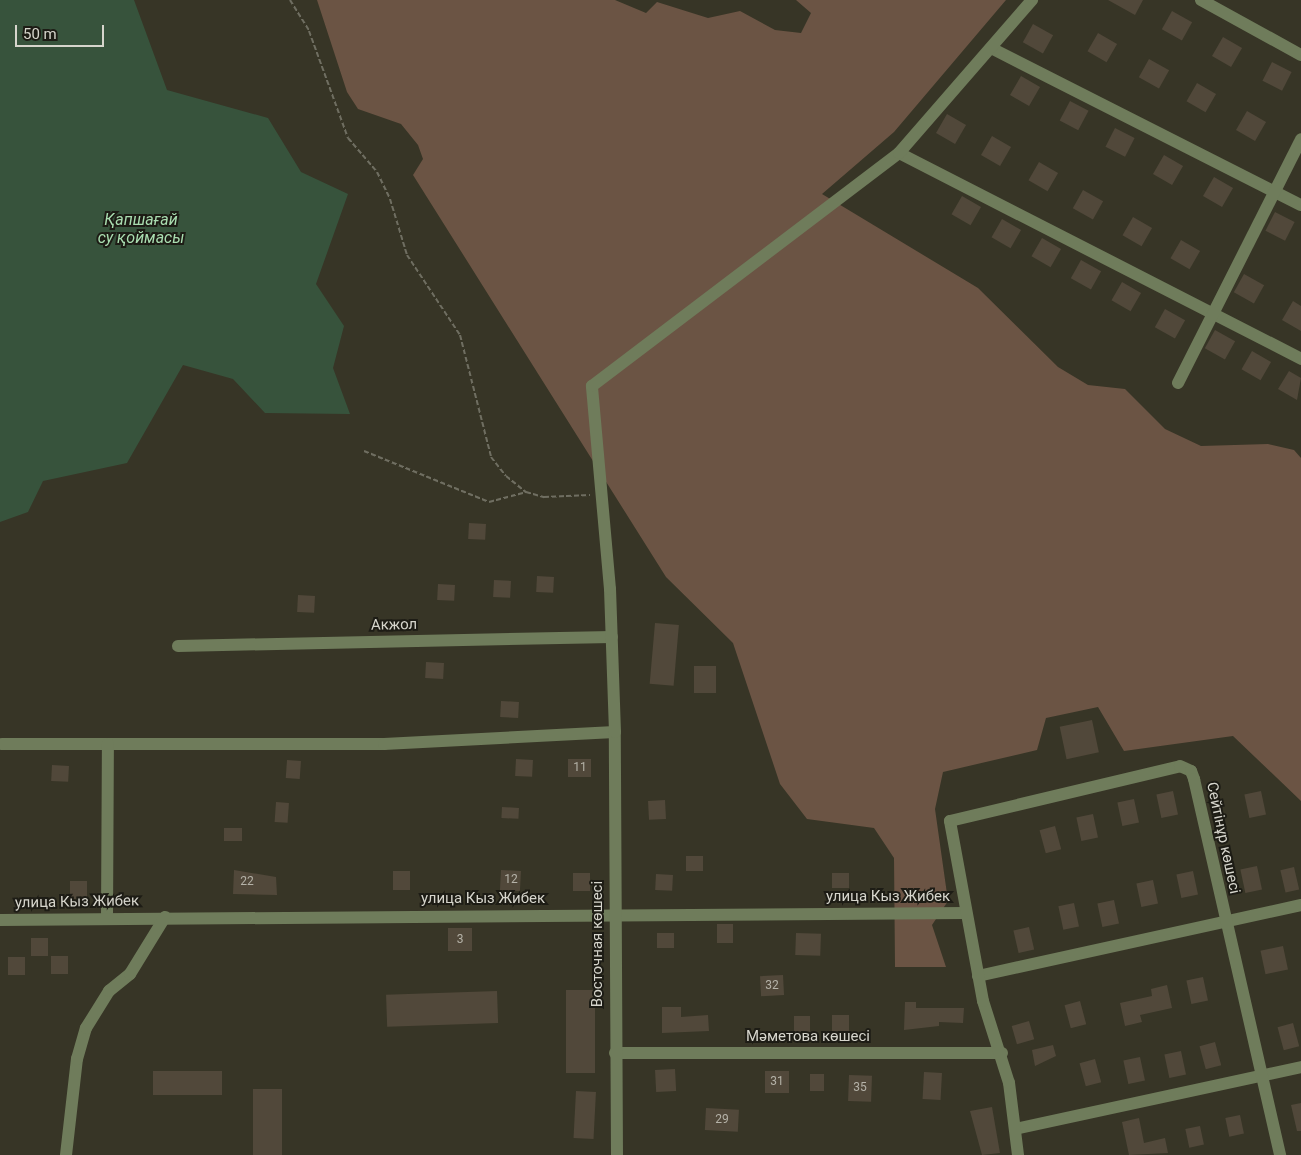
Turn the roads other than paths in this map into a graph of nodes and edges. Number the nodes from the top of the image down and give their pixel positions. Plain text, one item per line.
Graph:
1 (1032, 0) edge
2 (1201, 0) edge
3 (991, 48) junction
4 (1301, 55) edge
5 (1301, 139) edge
6 (899, 153) junction
7 (1274, 192) junction
8 (1301, 205) edge
9 (1214, 311) junction
10 (1301, 359) edge
11 (1178, 383) dead end
12 (612, 637) junction
13 (178, 646) dead end
14 (615, 732) junction
15 (2, 744) dead end
16 (108, 744) junction
17 (1301, 905) edge
18 (965, 913) junction
19 (614, 914) junction
20 (165, 917) junction
21 (107, 918) junction
22 (0, 920) edge
23 (1225, 922) junction
24 (978, 976) junction
25 (614, 1053) junction
26 (1002, 1053) junction
27 (1301, 1067) edge
28 (1263, 1076) junction
29 (1015, 1129) junction
30 (66, 1155) edge
31 (617, 1155) edge
32 (1018, 1155) edge
33 (1280, 1155) edge

1 - 3 street
2 - 4 street
3 - 6 street
3 - 7 street
5 - 7 street
6 - 9 street
6 - 12 street, Восточная көшесі
7 - 8 street
7 - 9 street
9 - 10 street
9 - 11 street
12 - 13 street, Акжол
12 - 14 street, Восточная көшесі
14 - 16 street
14 - 19 street, Восточная көшесі
15 - 16 street
16 - 21 street
17 - 23 street
18 - 19 street, улица Кыз Жибек
18 - 23 street, Сейтінұр көшесі
18 - 24 street
19 - 20 street, улица Кыз Жибек
19 - 25 street, Восточная көшесі
20 - 21 street, улица Кыз Жибек
20 - 30 street
21 - 22 street, улица Кыз Жибек
23 - 24 street
23 - 28 street, Сейтінұр көшесі
24 - 26 street
25 - 26 street, Мәметова көшесі
25 - 31 street, Восточная көшесі
26 - 29 street
27 - 28 street
28 - 29 street
28 - 33 street, Сейтінұр көшесі
29 - 32 street

